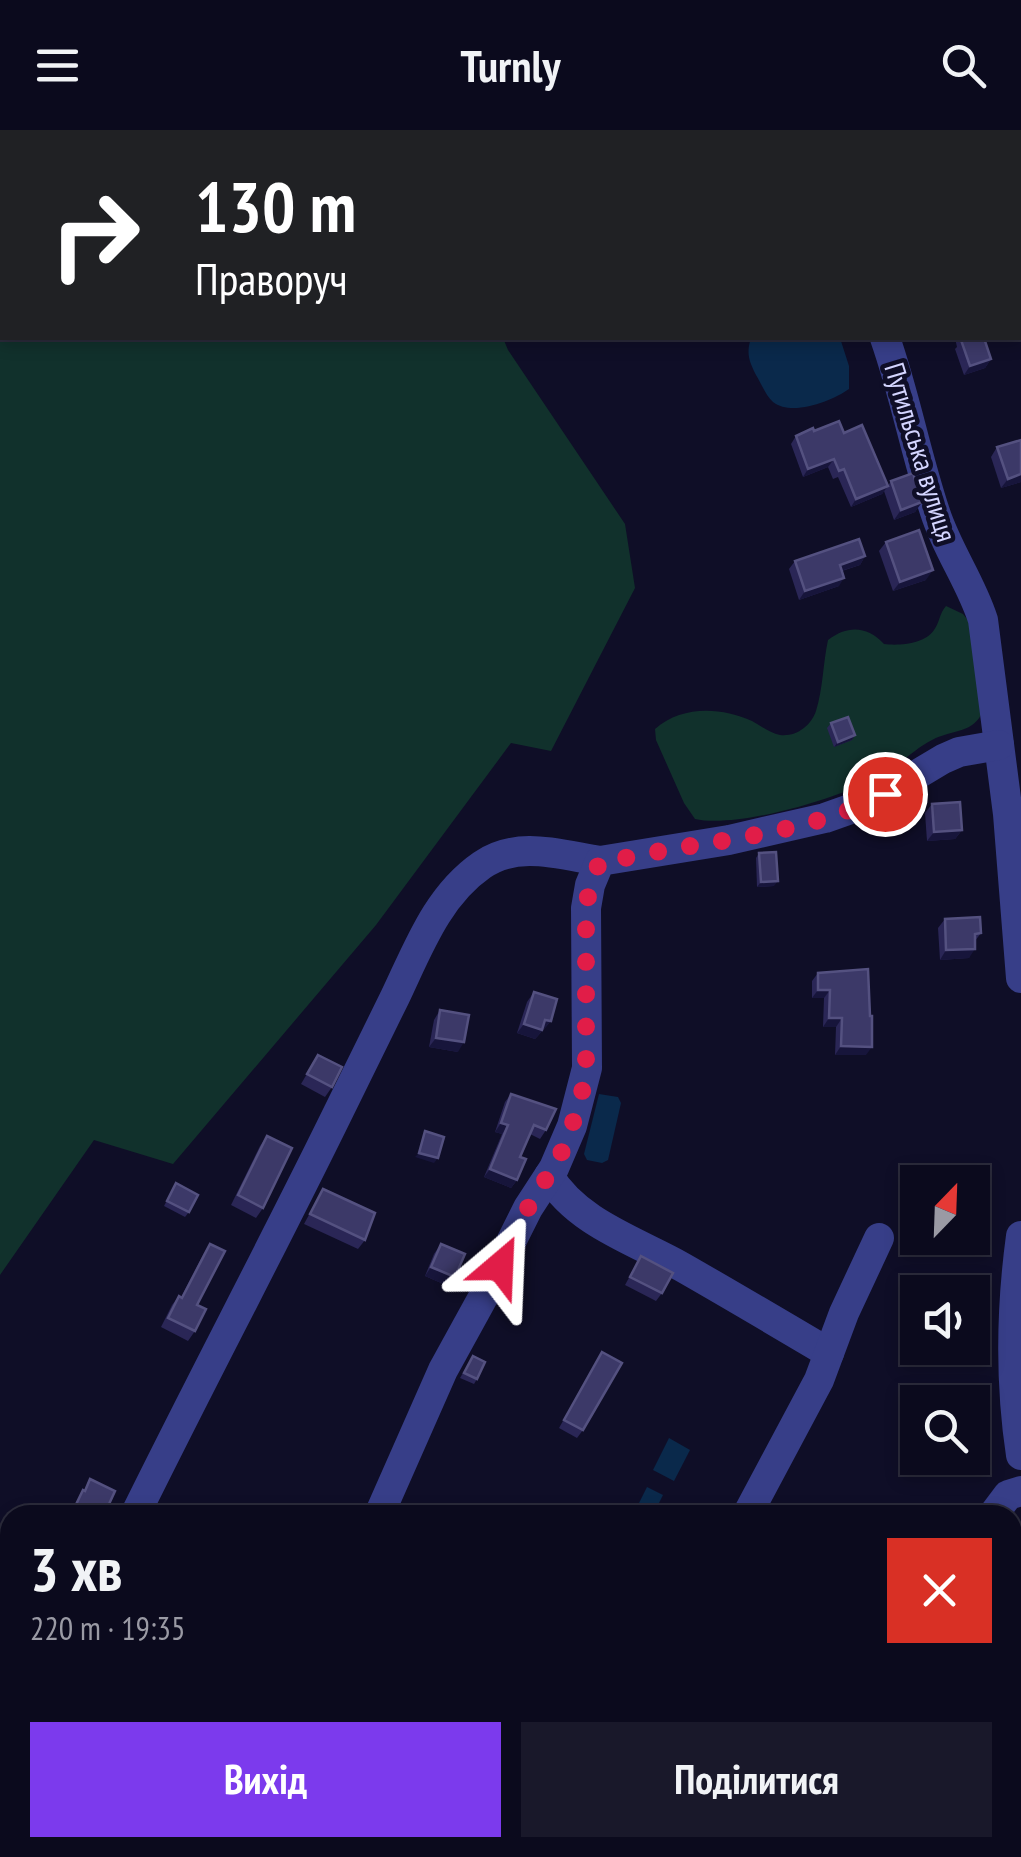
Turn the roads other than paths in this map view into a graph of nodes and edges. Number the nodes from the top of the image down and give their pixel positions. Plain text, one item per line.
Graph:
1 (886, 340) edge
2 (999, 745) junction
3 (600, 861) junction
4 (1021, 978) edge
5 (549, 1176) junction
6 (1021, 1236) edge
7 (879, 1238) dead end
8 (829, 1353) junction
9 (1021, 1455) edge
10 (1021, 1492) edge
11 (140, 1505) edge
12 (383, 1505) edge
13 (752, 1505) edge
14 (1000, 1505) edge

1 - 2 street, Путильська вулиця
2 - 3 street
2 - 4 street, Путильська вулиця
3 - 5 street
3 - 11 street
5 - 8 street
5 - 12 street
6 - 9 street
7 - 8 street
8 - 13 street
10 - 14 street

